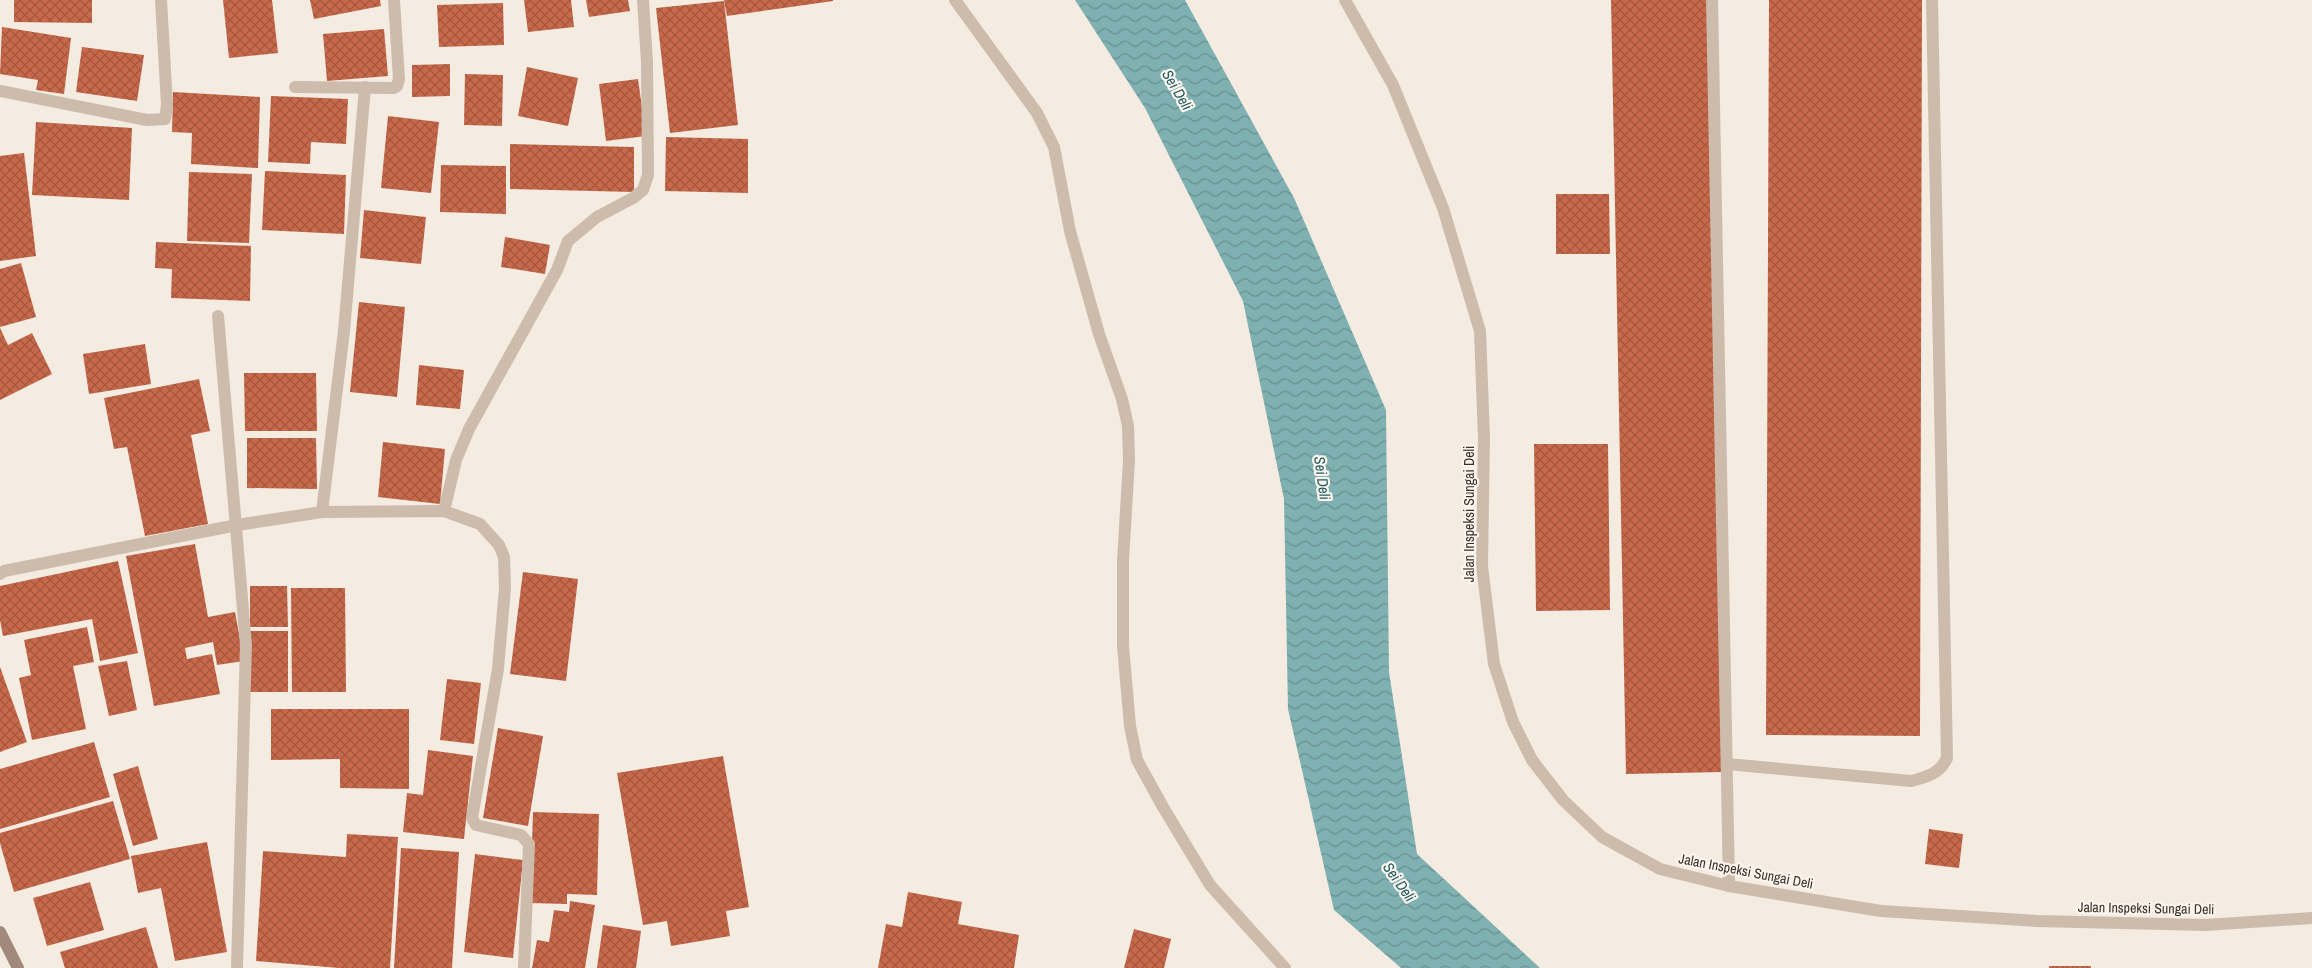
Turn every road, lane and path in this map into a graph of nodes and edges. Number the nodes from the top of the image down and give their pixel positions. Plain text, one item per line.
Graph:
1 (162, 0) edge
2 (394, 0) edge
3 (643, 0) edge
4 (955, 0) edge
5 (1346, 0) edge
6 (1712, 0) edge
7 (1932, 0) edge
8 (296, 87) dead end
9 (365, 87) junction
10 (0, 91) edge
11 (218, 316) dead end
12 (444, 511) junction
13 (322, 512) junction
14 (237, 525) junction
15 (0, 574) edge
16 (1727, 764) junction
17 (1729, 886) junction
18 (2312, 918) edge
19 (0, 932) edge
20 (18, 968) edge
21 (237, 968) edge
22 (524, 968) edge
23 (1285, 968) edge

1 - 10 street
2 - 9 street
3 - 12 street
4 - 23 street
5 - 17 street, Jalan Inspeksi Sungai Deli
6 - 16 street
7 - 16 street
8 - 9 street
9 - 13 street
11 - 14 street
12 - 13 street
12 - 22 street
13 - 14 street
14 - 15 street
14 - 21 street
16 - 17 street
17 - 18 street, Jalan Inspeksi Sungai Deli
19 - 20 main road

